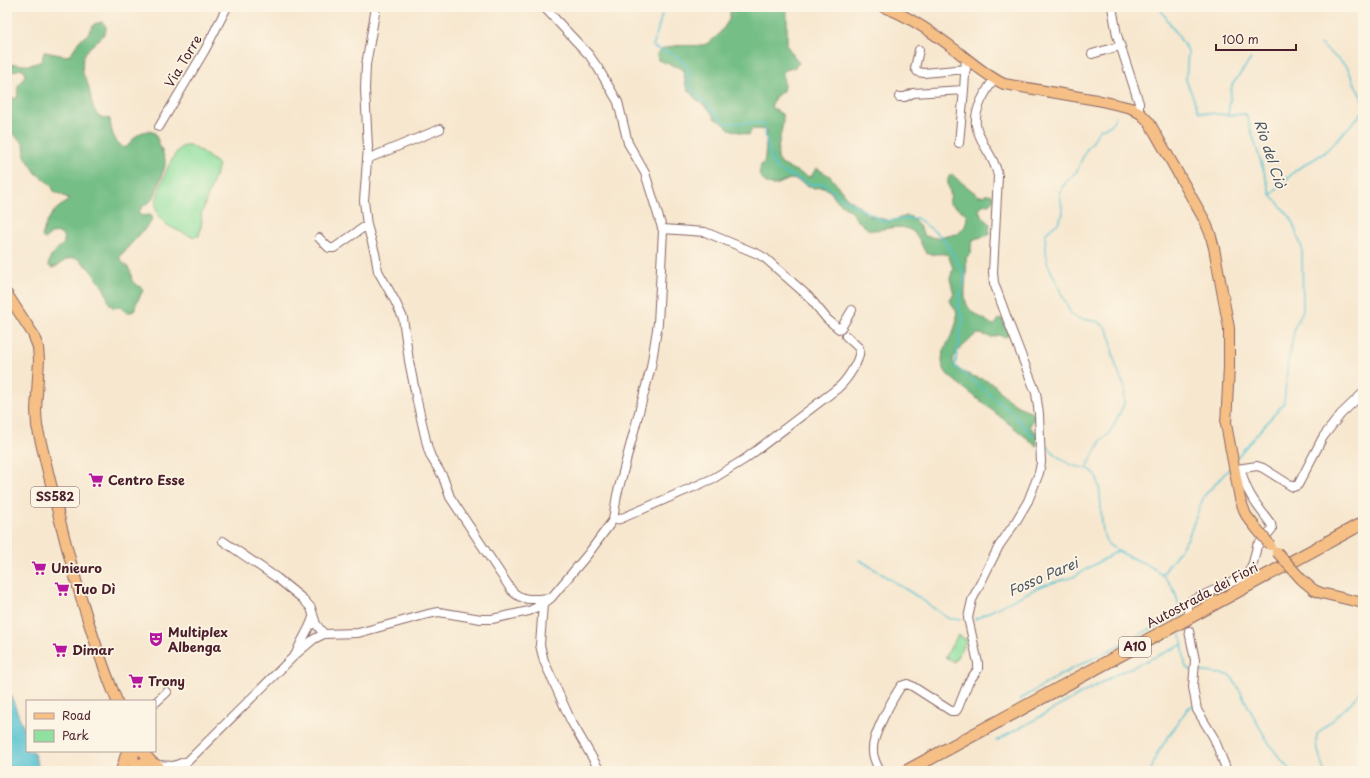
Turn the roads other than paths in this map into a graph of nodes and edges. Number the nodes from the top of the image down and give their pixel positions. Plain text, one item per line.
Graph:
1 (227, 7) edge
2 (376, 7) edge
3 (544, 7) edge
4 (883, 7) edge
5 (1112, 7) edge
6 (1120, 46) junction
7 (920, 50) dead end
8 (1092, 54) dead end
9 (966, 58) junction
10 (966, 70) junction
11 (994, 79) junction
12 (964, 90) junction
13 (899, 97) dead end
14 (1139, 112) junction
15 (159, 127) dead end
16 (440, 129) dead end
17 (959, 143) dead end
18 (367, 160) junction
19 (367, 225) junction
20 (663, 229) junction
21 (319, 238) dead end
22 (7, 294) edge
23 (852, 310) dead end
24 (846, 336) dead end
25 (1363, 393) edge
26 (1238, 469) junction
27 (612, 520) junction
28 (1363, 523) edge
29 (1363, 532) edge
30 (223, 541) dead end
31 (551, 598) junction
32 (1363, 603) edge
33 (543, 604) junction
34 (1188, 614) dead end
35 (313, 618) junction
36 (1189, 631) dead end
37 (324, 634) junction
38 (295, 656) junction
39 (167, 692) dead end
40 (117, 700) edge
41 (156, 702) edge
42 (127, 752) edge
43 (134, 752) edge
44 (143, 752) edge
45 (188, 761) junction
46 (157, 766) edge
47 (133, 770) edge
48 (880, 770) edge
49 (121, 771) edge
50 (176, 771) edge
51 (600, 771) edge
52 (907, 771) edge
53 (923, 771) edge
54 (1227, 771) edge

1 - 15 street, Via Torre
2 - 18 street
3 - 20 street
4 - 9 main road
5 - 6 street
6 - 8 street
6 - 14 street
7 - 10 street
9 - 10 street
9 - 11 main road
10 - 12 street
11 - 14 main road
11 - 48 street
12 - 13 street
12 - 17 street
14 - 26 main road
16 - 18 street
18 - 19 street
19 - 21 street
19 - 31 street
20 - 23 street
20 - 27 street
22 - 40 main road, SS582
24 - 27 street
25 - 26 street
26 - 32 main road, bridge
26 - 34 street
27 - 31 street
28 - 52 highway, Autostrada dei Fiori / A10
29 - 53 highway, Autostrada dei Fiori / A10
30 - 35 street
31 - 33 street
33 - 37 street
33 - 51 street
35 - 37 street
35 - 38 street
36 - 54 street
37 - 38 street
38 - 45 street
39 - 41 street
42 - 49 main road
43 - 47 main road
44 - 46 main road
45 - 46 street
45 - 50 street
46 - 47 main road

